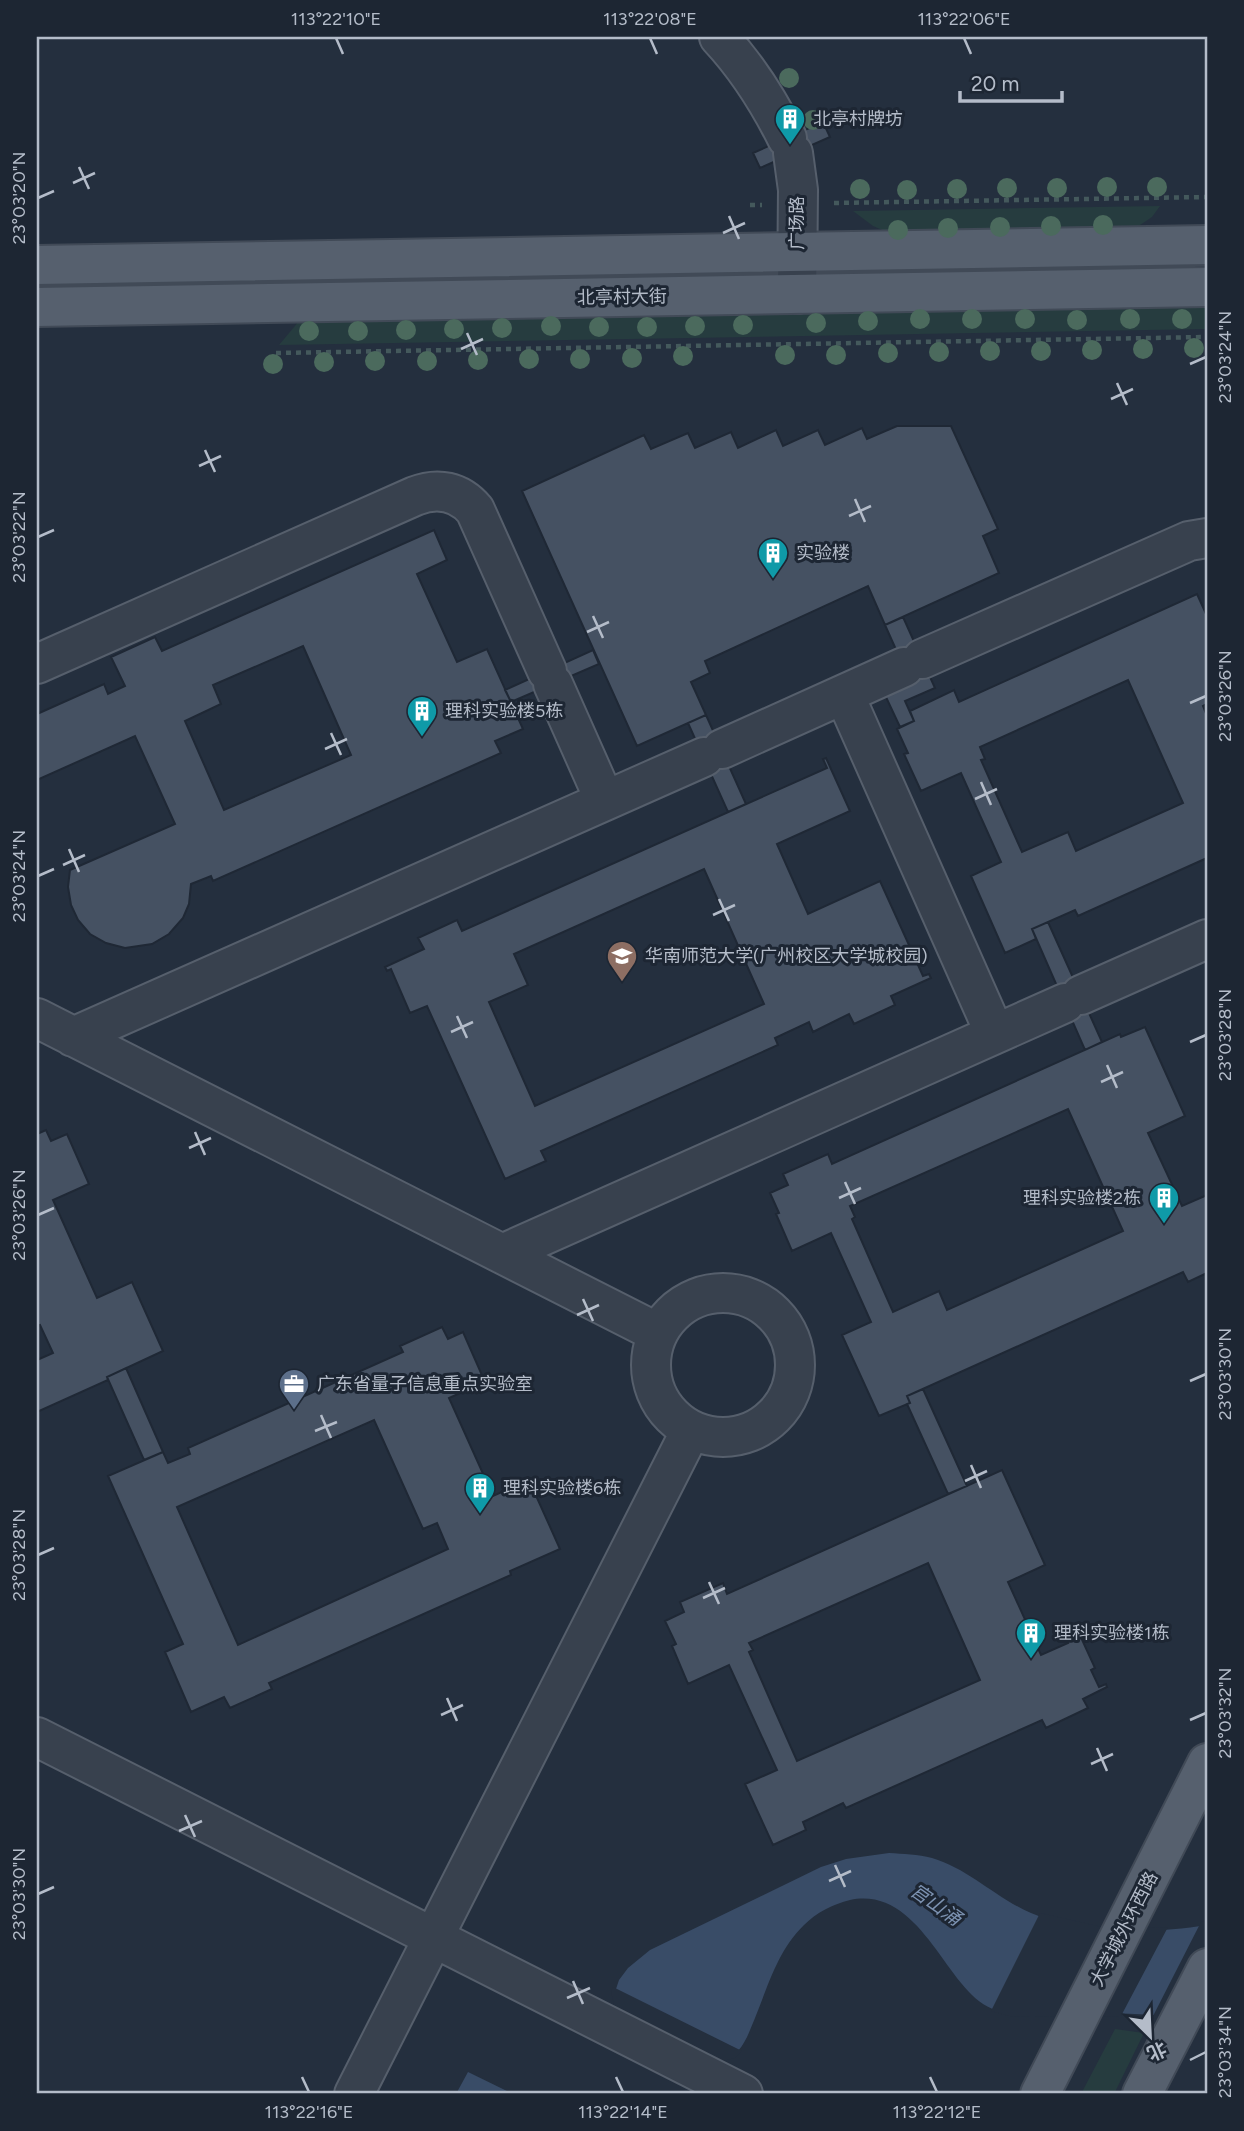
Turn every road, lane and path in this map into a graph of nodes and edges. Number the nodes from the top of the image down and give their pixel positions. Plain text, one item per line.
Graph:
1 (719, 37) edge
2 (1207, 197) edge
3 (846, 203) dead end
4 (1207, 245) edge
5 (797, 252) junction
6 (37, 265) edge
7 (1207, 287) edge
8 (797, 294) junction
9 (37, 307) edge
10 (1207, 337) edge
11 (276, 353) dead end
12 (1207, 538) edge
13 (37, 664) edge
14 (844, 694) junction
15 (604, 801) junction
16 (1207, 939) edge
17 (37, 1018) edge
18 (995, 1034) junction
19 (74, 1037) junction
20 (502, 1254) junction
21 (658, 1333) junction
22 (691, 1430) junction
23 (37, 1737) edge
24 (1207, 1763) edge
25 (433, 1938) junction
26 (1207, 1968) edge
27 (736, 2091) edge
28 (354, 2094) edge
29 (1040, 2094) edge
30 (1142, 2094) edge

1 - 5 street, 广场路
2 - 3 path
4 - 5 main road
5 - 6 main road
5 - 8 street, 广场路
7 - 8 main road, 北亭村大街
8 - 9 main road, 北亭村大街
10 - 11 path
12 - 14 street
13 - 15 street
14 - 15 street
14 - 18 street
15 - 19 street
16 - 18 street
17 - 19 street
18 - 20 street
19 - 20 street
20 - 21 street
21 - 22 street
21 - 22 street
22 - 25 street
23 - 25 street
24 - 29 main road, 大学城外环西路
25 - 27 street
25 - 28 street
26 - 30 main road

